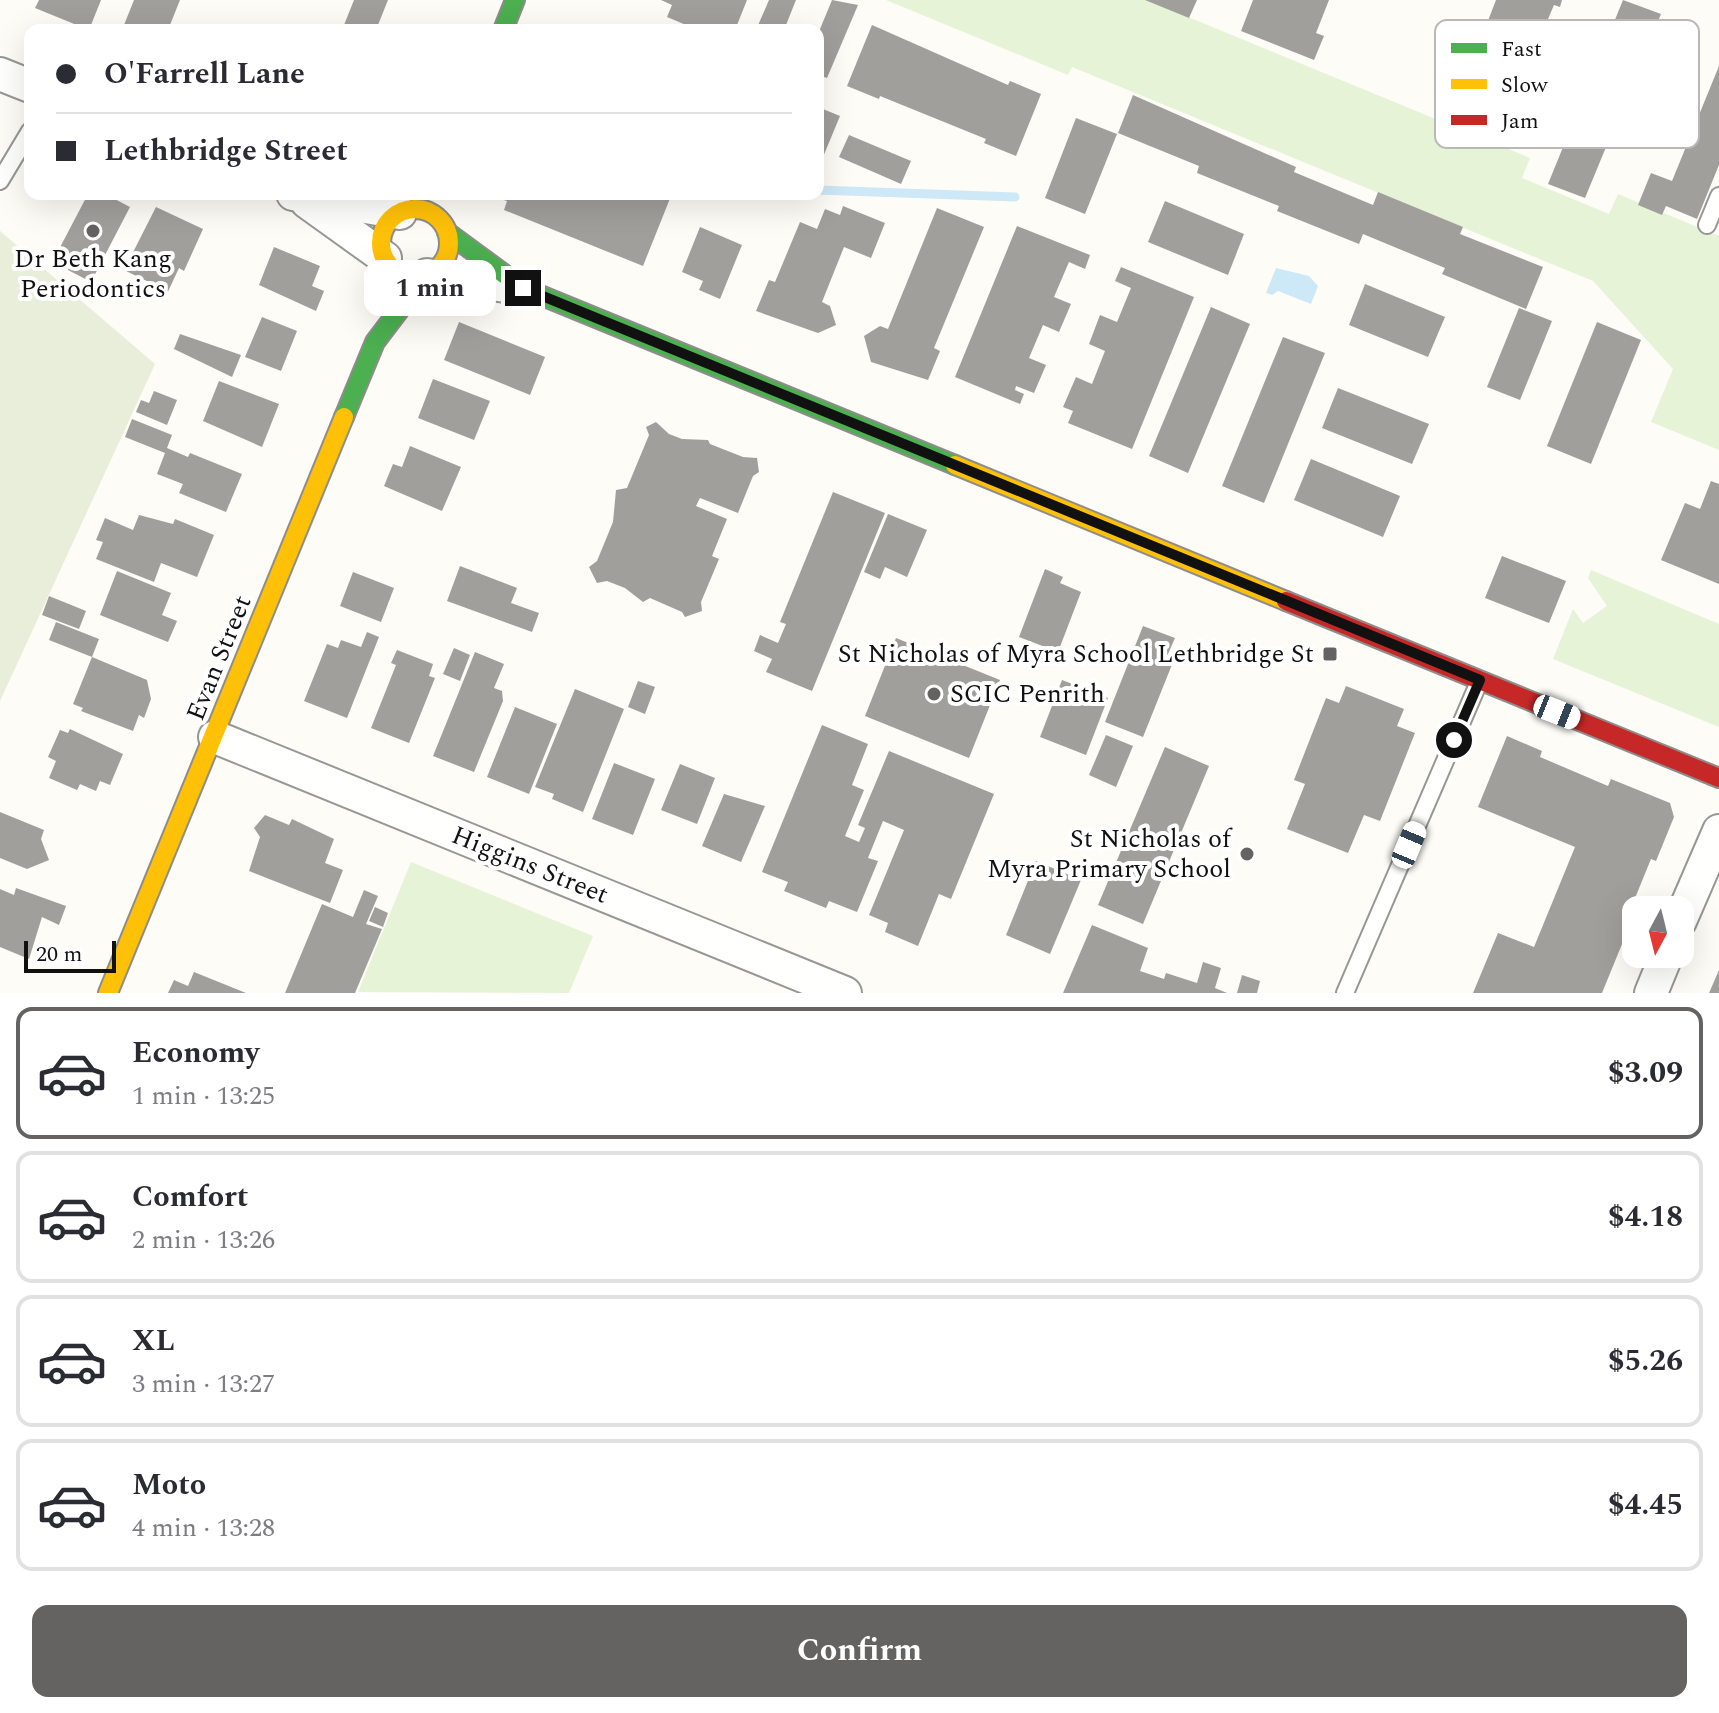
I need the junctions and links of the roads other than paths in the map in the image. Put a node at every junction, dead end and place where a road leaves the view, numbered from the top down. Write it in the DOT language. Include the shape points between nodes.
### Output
graph roads {
  1 [pos="515,0"];
  2 [pos="505,24"];
  3 [pos="0,74"];
  4 [pos="24,84"];
  5 [pos="24,141"];
  6 [pos="0,181"];
  7 [pos="1719,196"];
  8 [pos="302,200"];
  9 [pos="337,200"];
  10 [pos="449,206"];
  11 [pos="406,207"];
  12 [pos="1707,225"];
  13 [pos="446,231"];
  14 [pos="384,267"];
  15 [pos="426,275"];
  16 [pos="523,288"];
  17 [pos="379,305"];
  18 [pos="375,342"];
  19 [pos="1480,680"];
  20 [pos="215,737"];
  21 [pos="1719,778"];
  22 [pos="1719,831"];
  23 [pos="1691,896"];
  24 [pos="1661,968"];
  25 [pos="108,993"];
  26 [pos="845,993"];
  27 [pos="1345,993"];
  28 [pos="1651,993"];
  1 -- 2 [label="street"];
  3 -- 4 [label="street"];
  5 -- 6 [label="lane"];
  7 -- 12 [label="lane"];
  8 -- 14 [label="street"];
  9 -- 11 [label="street"];
  10 -- 13 [label="street"];
  11 -- 13 [label="street" via="432,214"];
  11 -- 14 [label="street" via="385,228"];
  13 -- 15 [label="street" via="449,242 443,262"];
  13 -- 16 [label="street"];
  14 -- 15 [label="street"];
  15 -- 16 [label="street"];
  15 -- 18 [label="street, Evan Street"];
  16 -- 19 [label="street"];
  17 -- 18 [label="street, Evan Street"];
  18 -- 20 [label="street, Evan Street"];
  19 -- 21 [label="street"];
  19 -- 27 [label="lane"];
  20 -- 25 [label="street, Evan Street"];
  20 -- 26 [label="street, Higgins Street"];
  22 -- 23 [label="street"];
  24 -- 28 [label="street"];
}
